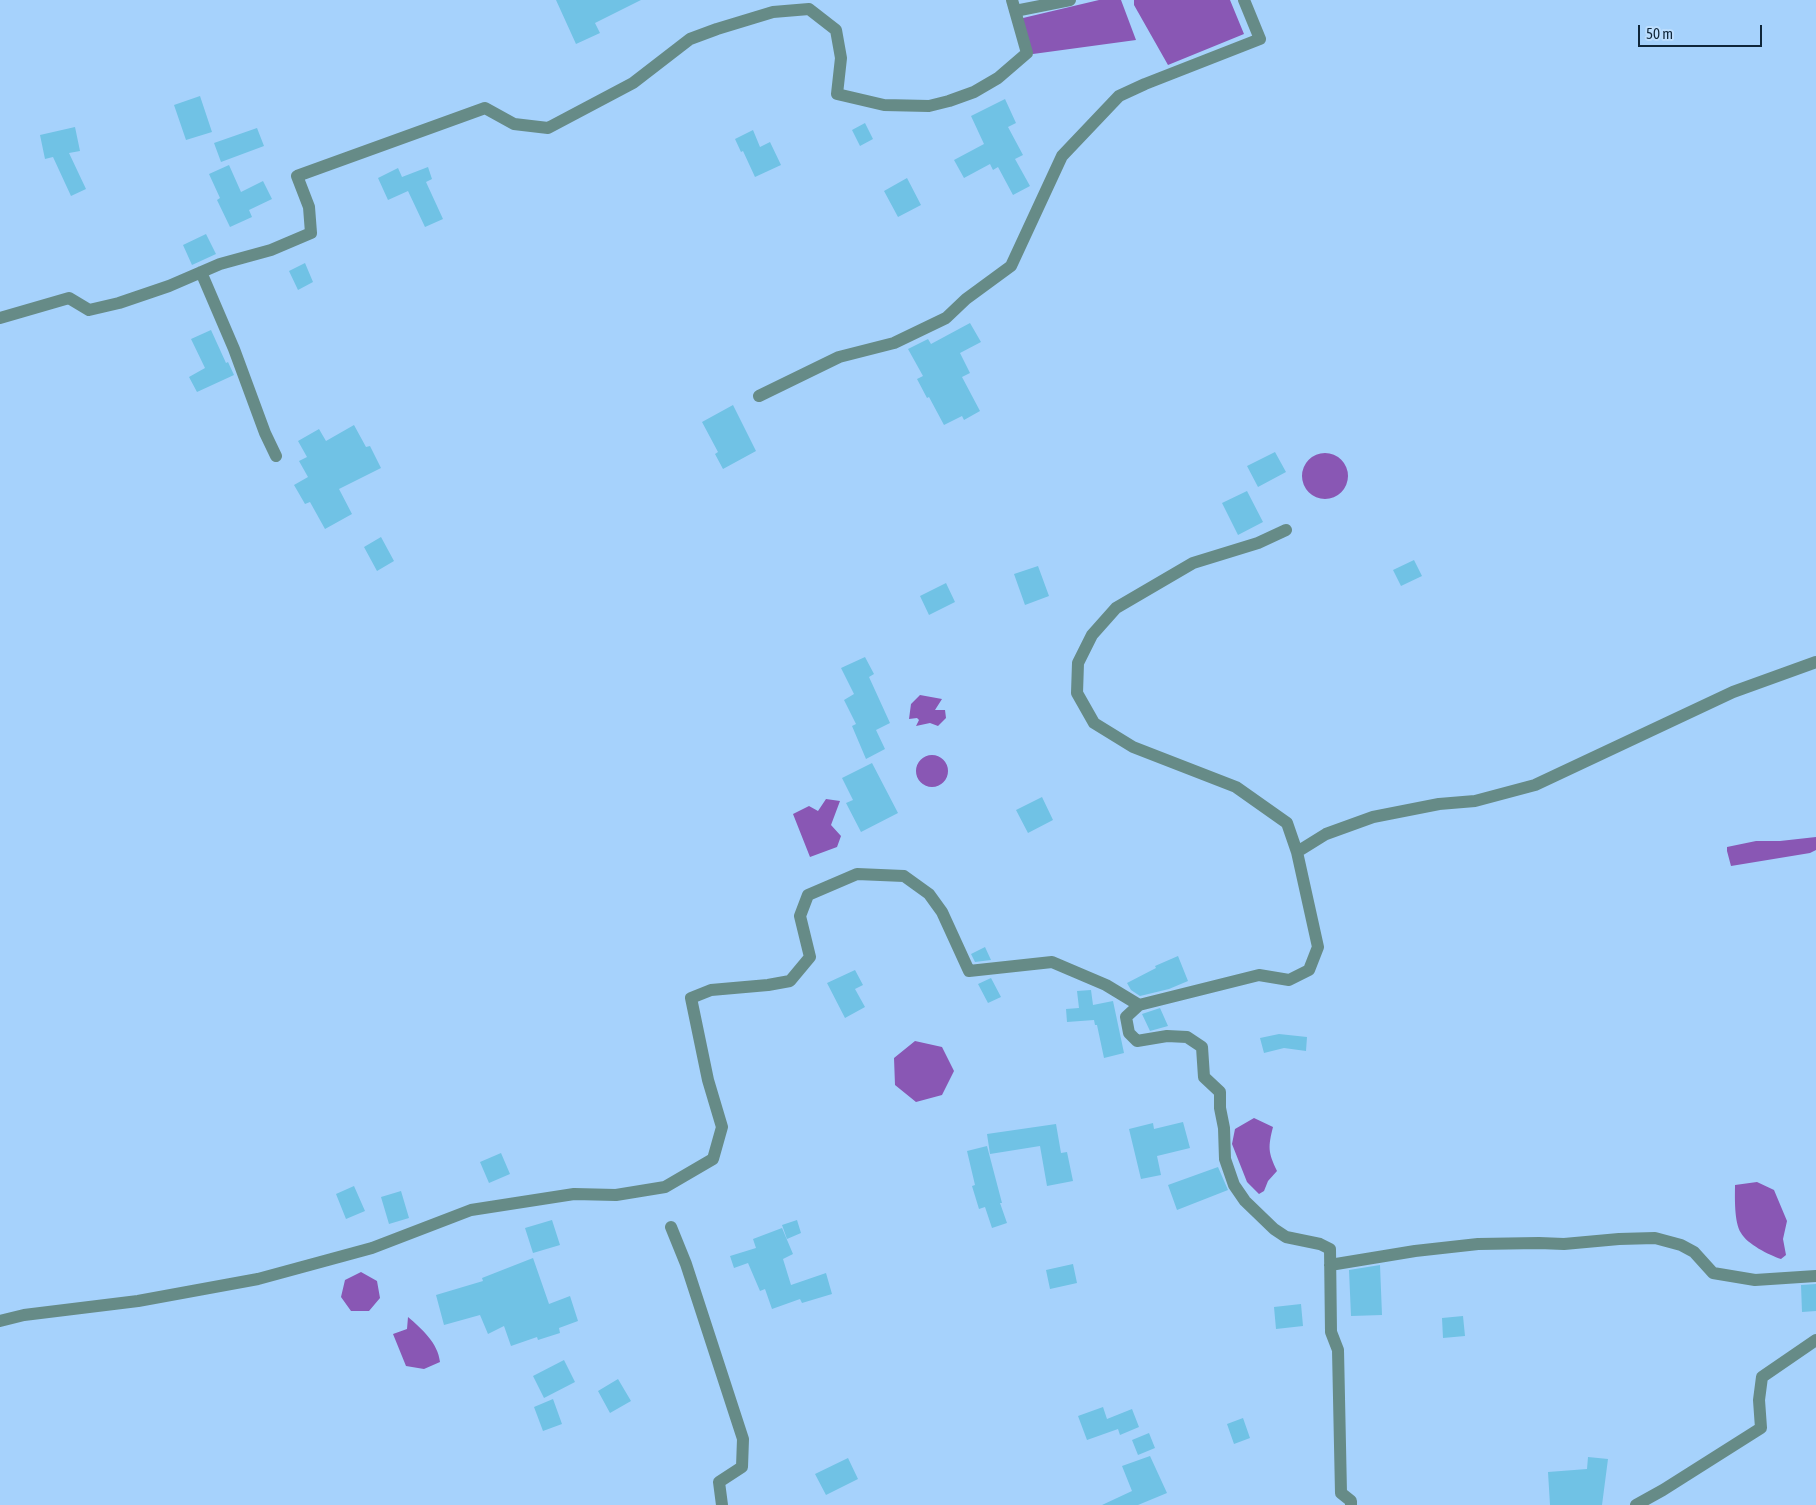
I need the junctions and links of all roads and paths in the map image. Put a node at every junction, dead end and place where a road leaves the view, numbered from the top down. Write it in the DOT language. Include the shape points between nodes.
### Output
graph roads {
  1 [pos="1070,0"];
  2 [pos="1244,0"];
  3 [pos="1014,5"];
  4 [pos="201,272"];
  5 [pos="0,318"];
  6 [pos="759,396"];
  7 [pos="276,456"];
  8 [pos="1286,530"];
  9 [pos="1816,662"];
  10 [pos="1297,852"];
  11 [pos="1139,1005"];
  12 [pos="671,1227"];
  13 [pos="1330,1264"];
  14 [pos="1816,1276"];
  15 [pos="0,1321"];
  16 [pos="1816,1340"];
  17 [pos="722,1505"];
  18 [pos="1351,1505"];
  19 [pos="1636,1505"];
  1 -- 3 [label="street"];
  2 -- 6 [label="street" via="1260,39 1119,96 1062,156 1011,266 946,318 894,343 839,357"];
  3 -- 4 [label="street" via="1027,53 998,78 949,102 929,106 884,105 837,94 842,58 836,30 809,9 774,12 690,39 633,83 548,128 514,124 485,108 297,176 309,207 311,233 271,250"];
  4 -- 5 [label="street" via="119,303 89,310 69,298"];
  4 -- 7 [label="street"];
  8 -- 10 [label="street" via="1258,543 1194,562 1116,608 1092,635 1078,663 1077,693 1094,723 1132,747 1236,787 1287,823"];
  9 -- 10 [label="street" via="1733,692 1535,785 1475,802 1439,804 1373,818 1326,834"];
  10 -- 11 [label="street" via="1318,947 1309,970 1289,980 1259,975"];
  11 -- 13 [label="street" via="1126,1017 1129,1033 1137,1041 1167,1036 1187,1037 1202,1047 1204,1077 1220,1092 1224,1159 1234,1185 1245,1201 1286,1237 1330,1249"];
  11 -- 15 [label="street" via="1106,985 1052,962 969,971 942,912 929,894 904,876 857,874 808,895 800,916 810,957 790,980 712,990 691,998 708,1080 722,1127 713,1160 664,1187 616,1195 574,1194 471,1210 372,1248 258,1279"];
  12 -- 17 [label="street" via="743,1439 742,1467 719,1482"];
  13 -- 14 [label="street" via="1478,1244 1564,1244 1655,1238 1694,1252 1713,1273 1755,1280"];
  13 -- 18 [label="street" via="1332,1332 1338,1350 1341,1493 1351,1501"];
  16 -- 19 [label="street" via="1762,1378 1759,1400 1761,1428"];
}
